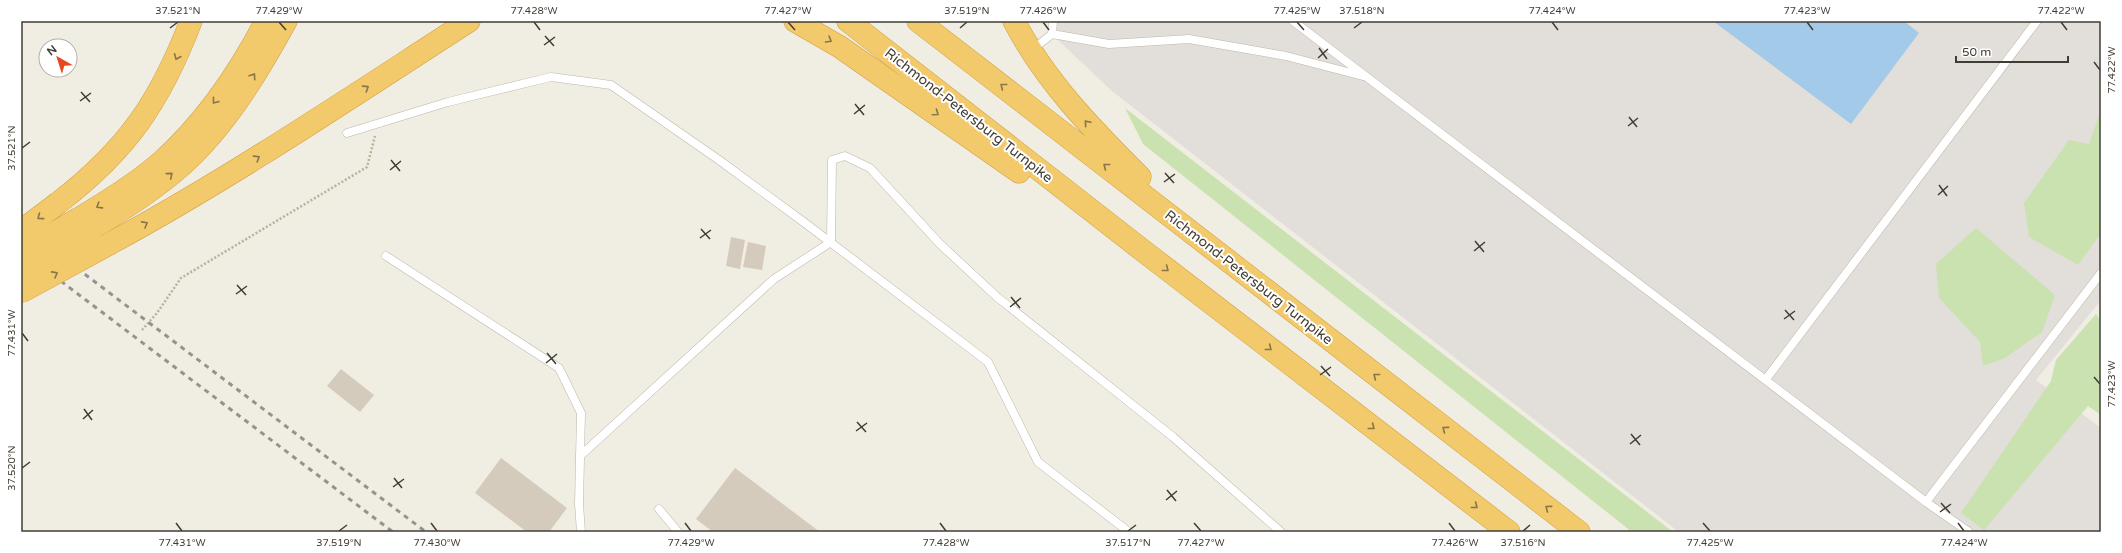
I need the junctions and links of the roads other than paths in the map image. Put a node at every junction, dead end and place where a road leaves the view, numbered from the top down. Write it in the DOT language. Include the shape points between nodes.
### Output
graph roads {
  1 [pos="191,21"];
  2 [pos="266,21"];
  3 [pos="286,21"];
  4 [pos="469,21"];
  5 [pos="795,21"];
  6 [pos="848,21"];
  7 [pos="918,21"];
  8 [pos="1014,21"];
  9 [pos="1053,21"];
  10 [pos="1293,21"];
  11 [pos="2037,21"];
  12 [pos="1052,34"];
  13 [pos="1031,51"];
  14 [pos="1366,77"];
  15 [pos="347,133"];
  16 [pos="85,224"];
  17 [pos="21,231"];
  18 [pos="831,242"];
  19 [pos="21,253"];
  20 [pos="1146,253"];
  21 [pos="386,256"];
  22 [pos="1236,266"];
  23 [pos="2101,273"];
  24 [pos="21,274"];
  25 [pos="21,292"];
  26 [pos="1766,379"];
  27 [pos="580,456"];
  28 [pos="1926,502"];
  29 [pos="659,509"];
  30 [pos="581,532"];
  31 [pos="678,532"];
  32 [pos="1129,532"];
  33 [pos="1281,532"];
  34 [pos="1509,532"];
  35 [pos="1579,532"];
  36 [pos="1969,532"];
  1 -- 17 [label="highway, one-way, bridge" via="163,86 128,139 82,185"];
  2 -- 16 [label="highway, one-way" via="238,70 187,136 159,163"];
  16 -- 3 [label="highway, one-way" via="159,185 201,146 230,111 267,57"];
  25 -- 4 [label="highway, one-way, bridge" via="188,201"];
  5 -- 20 [label="highway, one-way" via="840,47 1016,170"];
  6 -- 20 [label="highway, Richmond-Petersburg Turnpike"];
  22 -- 7 [label="highway, Richmond-Petersburg Turnpike, one-way"];
  8 -- 13 [label="highway"];
  9 -- 12 [label="lane"];
  10 -- 14 [label="lane"];
  11 -- 26 [label="lane"];
  12 -- 13 [label="lane"];
  12 -- 14 [label="lane" via="1109,44 1189,39 1286,56"];
  22 -- 13 [label="highway, one-way" via="1098,136 1061,93"];
  14 -- 26 [label="lane"];
  15 -- 18 [label="lane" via="448,102 551,76 611,85"];
  16 -- 19 [label="highway, bridge"];
  16 -- 24 [label="highway, bridge"];
  18 -- 27 [label="lane" via="774,280"];
  18 -- 32 [label="lane" via="988,362 1038,462"];
  18 -- 33 [label="lane" via="832,160 845,156 870,168 940,244 997,297 1173,437"];
  20 -- 34 [label="highway, Richmond-Petersburg Turnpike, one-way"];
  21 -- 27 [label="lane" via="560,368 581,413"];
  35 -- 22 [label="highway, Richmond-Petersburg Turnpike, one-way"];
  23 -- 28 [label="lane"];
  26 -- 28 [label="lane"];
  27 -- 30 [label="lane"];
  28 -- 36 [label="lane"];
  29 -- 31 [label="lane"];
}
